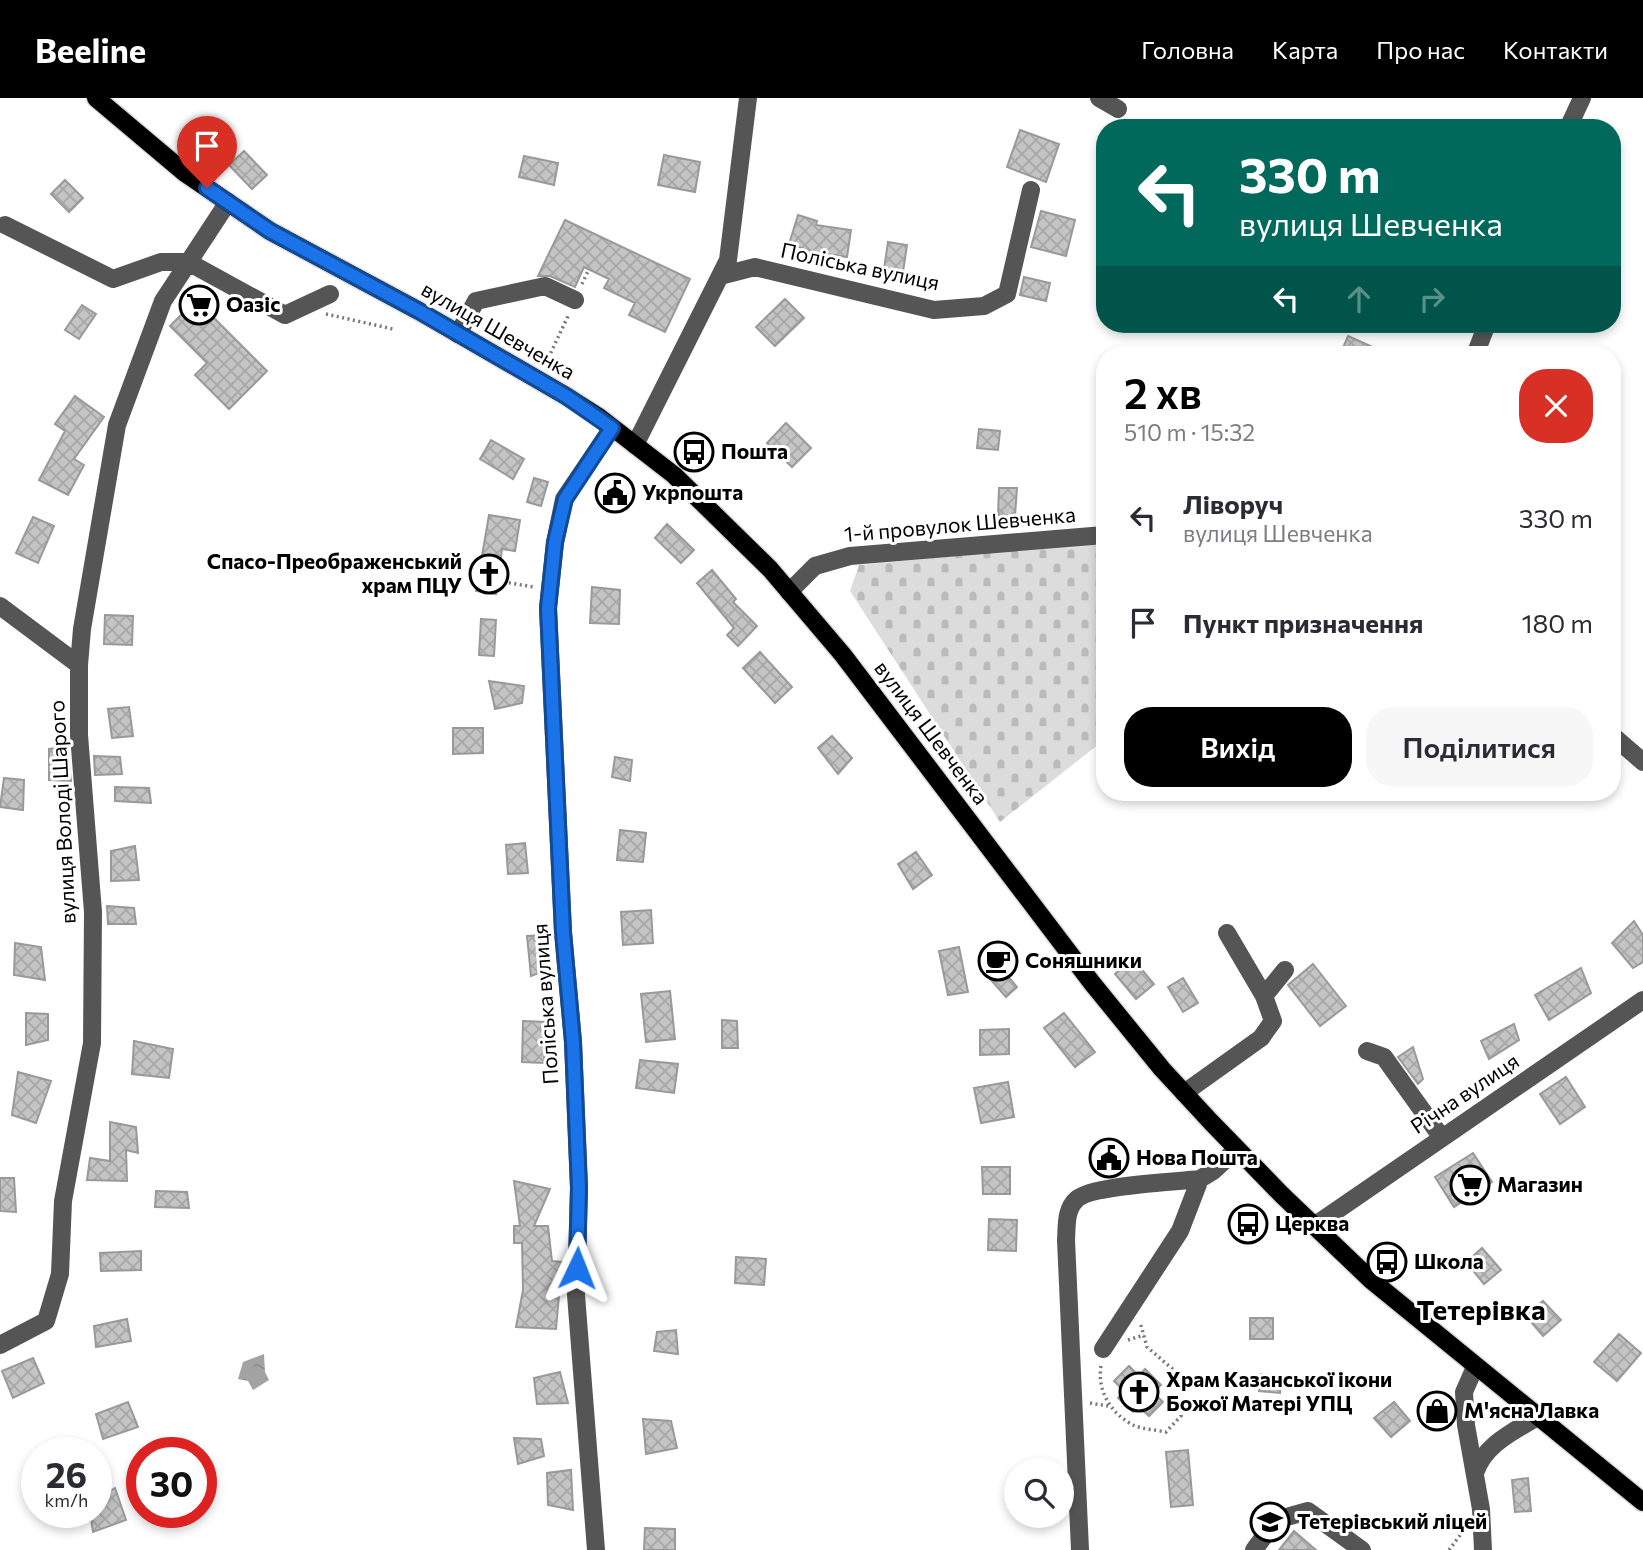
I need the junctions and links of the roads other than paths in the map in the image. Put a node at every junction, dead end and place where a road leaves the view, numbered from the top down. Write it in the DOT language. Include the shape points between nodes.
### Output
graph roads {
  1 [pos="96,98"];
  2 [pos="748,98"];
  3 [pos="1098,98"];
  4 [pos="1582,98"];
  5 [pos="1118,109"];
  6 [pos="1572,119"];
  7 [pos="1031,190"];
  8 [pos="228,202"];
  9 [pos="5,225"];
  10 [pos="188,262"];
  11 [pos="720,276"];
  12 [pos="330,294"];
  13 [pos="575,300"];
  14 [pos="458,334"];
  15 [pos="612,428"];
  16 [pos="635,445"];
  17 [pos="1096,536"];
  18 [pos="789,592"];
  19 [pos="0,606"];
  20 [pos="79,665"];
  21 [pos="1621,743"];
  22 [pos="1643,762"];
  23 [pos="1227,933"];
  24 [pos="1284,970"];
  25 [pos="1264,996"];
  26 [pos="1643,1000"];
  27 [pos="1367,1051"];
  28 [pos="1184,1093"];
  29 [pos="1442,1138"];
  30 [pos="1237,1149"];
  31 [pos="1200,1180"];
  32 [pos="1314,1226"];
  33 [pos="0,1345"];
  34 [pos="1103,1349"];
  35 [pos="1475,1367"];
  36 [pos="1537,1417"];
  37 [pos="1475,1473"];
  38 [pos="1643,1502"];
  39 [pos="596,1550"];
  40 [pos="1080,1550"];
  41 [pos="1254,1550"];
  42 [pos="1362,1550"];
  43 [pos="1483,1550"];
  1 -- 8 [label="main road, вулиця Шевченка" via="185,173"];
  2 -- 11 [label="street" via="728,260"];
  3 -- 5 [label="street"];
  4 -- 6 [label="street"];
  7 -- 11 [label="street, Поліська вулиця" via="1007,294 984,306 934,310 755,267"];
  8 -- 10 [label="street, вулиця Володі Шарого"];
  8 -- 14 [label="main road, вулиця Шевченка" via="270,231"];
  9 -- 10 [label="street" via="113,278 161,262"];
  10 -- 12 [label="street" via="285,315"];
  10 -- 20 [label="street, вулиця Володі Шарого" via="163,301 117,425"];
  11 -- 16 [label="street"];
  13 -- 14 [label="street" via="545,286 476,301"];
  14 -- 15 [label="main road, вулиця Шевченка"];
  15 -- 16 [label="main road, вулиця Шевченка"];
  15 -- 39 [label="street, Поліська вулиця" via="565,499 548,608 579,1175 576,1295"];
  16 -- 18 [label="main road, вулиця Шевченка" via="694,494"];
  17 -- 18 [label="street, 1-й провулок Шевченка" via="850,556 815,566"];
  18 -- 28 [label="main road, вулиця Шевченка" via="860,677 1092,983"];
  19 -- 20 [label="street"];
  20 -- 33 [label="street, вулиця Володі Шарого" via="79,736 93,912 92,1043 63,1201 60,1274 46,1321"];
  21 -- 22 [label="street"];
  23 -- 25 [label="street"];
  24 -- 25 [label="street"];
  25 -- 28 [label="street" via="1273,1021 1261,1038"];
  26 -- 29 [label="street, Річна вулиця"];
  27 -- 29 [label="street" via="1384,1057"];
  28 -- 30 [label="main road, вулиця Шевченка"];
  29 -- 32 [label="street, Річна вулиця"];
  30 -- 31 [label="street"];
  30 -- 32 [label="main road, вулиця Шевченка"];
  31 -- 34 [label="street" via="1180,1231"];
  31 -- 40 [label="street" via="1095,1191 1077,1199 1067,1215"];
  32 -- 35 [label="main road, вулиця Шевченка"];
  35 -- 36 [label="main road, вулиця Шевченка"];
  35 -- 37 [label="street" via="1465,1392"];
  36 -- 37 [label="street" via="1493,1445"];
  36 -- 38 [label="main road, вулиця Шевченка"];
  37 -- 43 [label="street"];
  41 -- 42 [label="street" via="1276,1520 1308,1511"];
}
